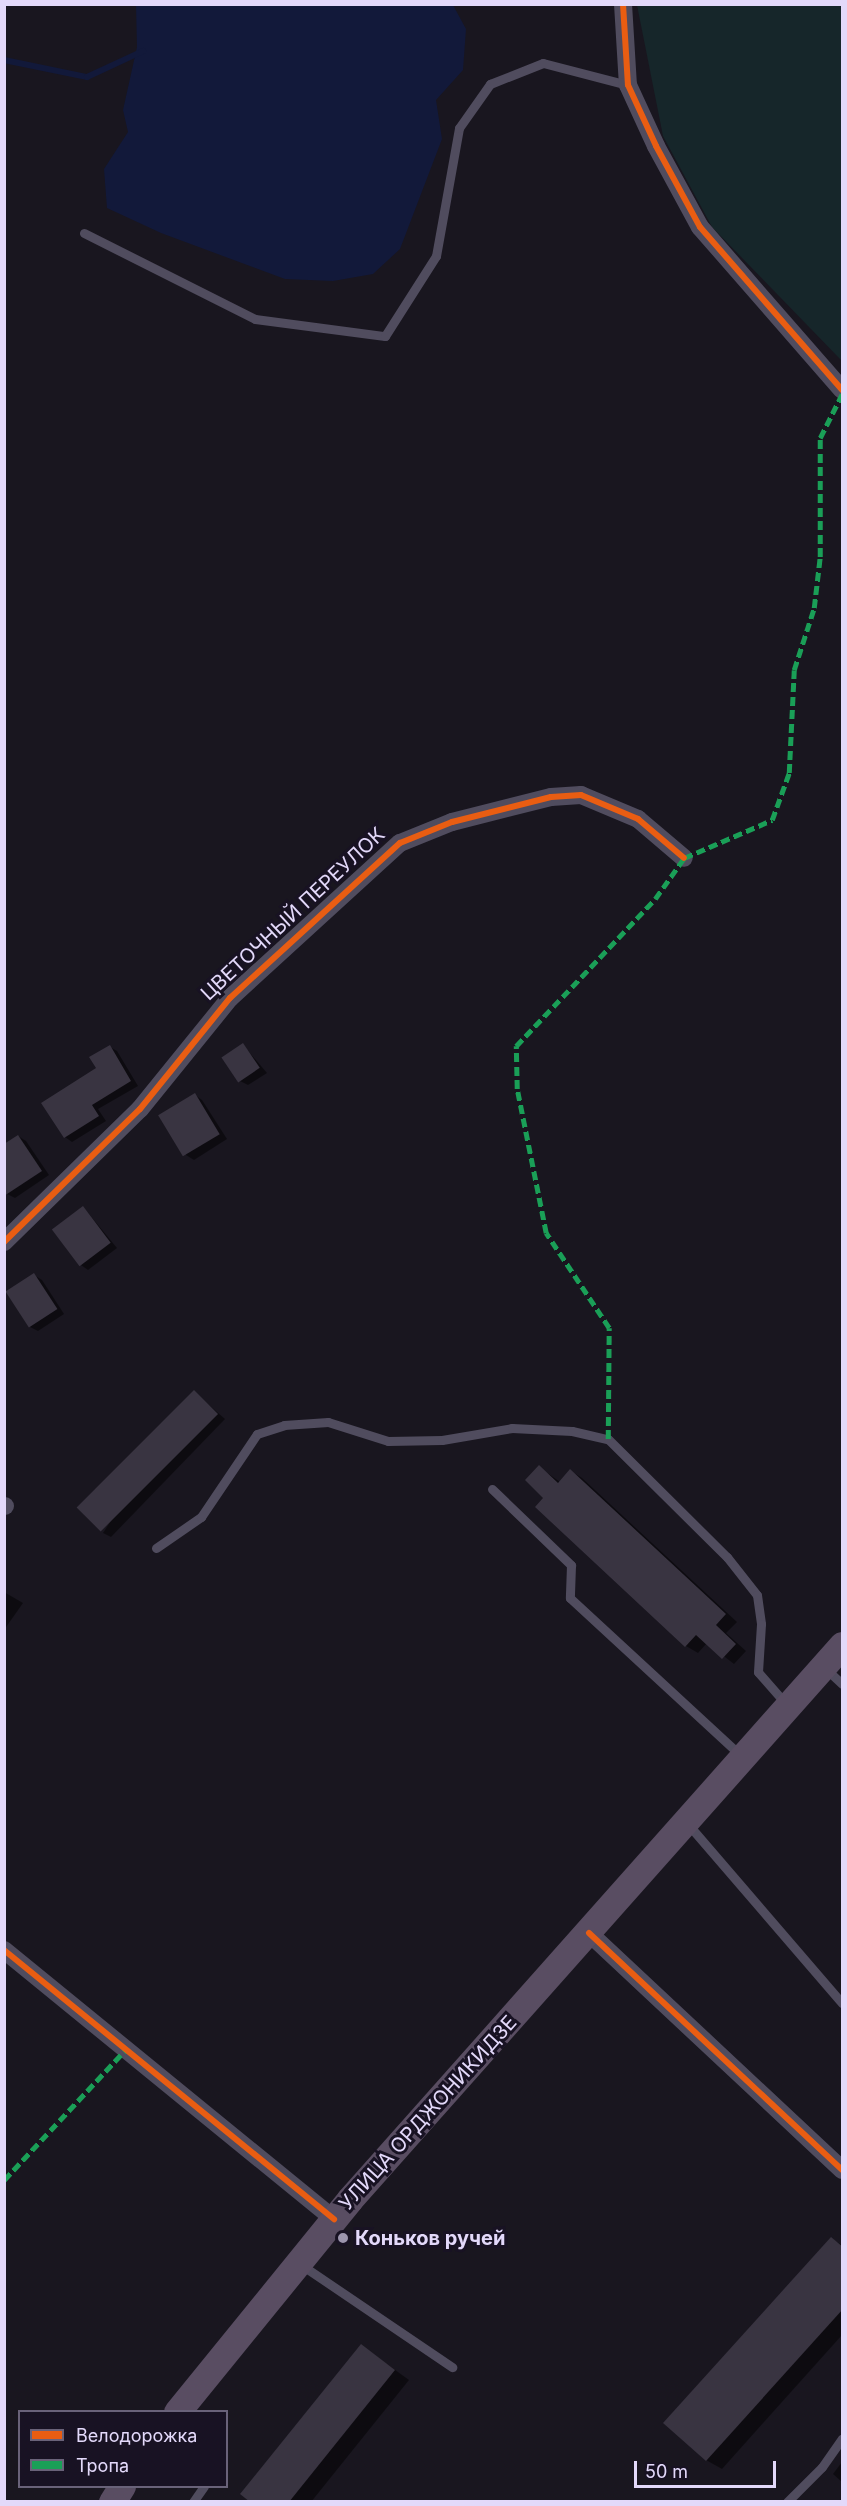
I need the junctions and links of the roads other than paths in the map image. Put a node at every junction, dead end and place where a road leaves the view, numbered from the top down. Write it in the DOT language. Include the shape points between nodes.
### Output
graph roads {
  1 [pos="623,4"];
  2 [pos="628,84"];
  3 [pos="84,233"];
  4 [pos="843,390"];
  5 [pos="684,858"];
  6 [pos="4,1242"];
  7 [pos="492,1488"];
  8 [pos="156,1548"];
  9 [pos="843,1645"];
  10 [pos="833,1675"];
  11 [pos="788,1706"];
  12 [pos="742,1757"];
  13 [pos="686,1821"];
  14 [pos="589,1933"];
  15 [pos="4,1950"];
  16 [pos="843,2003"];
  17 [pos="843,2170"];
  18 [pos="334,2219"];
  19 [pos="298,2262"];
  20 [pos="452,2367"];
  21 [pos="179,2410"];
  22 [pos="843,2438"];
  23 [pos="121,2488"];
  24 [pos="203,2488"];
  25 [pos="112,2502"];
  26 [pos="193,2502"];
  27 [pos="787,2502"];
  1 -- 2 [label="street"];
  2 -- 3 [label="lane" via="543,63 490,84 459,128 436,256 385,336 255,320"];
  2 -- 4 [label="street" via="700,227"];
  5 -- 6 [label="street, ЦВЕТОЧНЫЙ ПЕРЕУЛОК" via="638,819 581,795 551,796 452,822 400,843 230,998 140,1109"];
  7 -- 12 [label="lane" via="571,1565 570,1598"];
  8 -- 11 [label="lane" via="201,1517 257,1434 284,1425 328,1422 388,1441 442,1440 512,1428 572,1431 608,1439 727,1557 757,1595 758,1672"];
  9 -- 10 [label="main road, УЛИЦА ОРДЖОНИКИДЗЕ"];
  10 -- 11 [label="main road, УЛИЦА ОРДЖОНИКИДЗЕ"];
  11 -- 12 [label="main road, УЛИЦА ОРДЖОНИКИДЗЕ"];
  12 -- 13 [label="main road, УЛИЦА ОРДЖОНИКИДЗЕ"];
  13 -- 14 [label="main road, УЛИЦА ОРДЖОНИКИДЗЕ"];
  13 -- 16 [label="lane"];
  14 -- 17 [label="street"];
  14 -- 18 [label="main road, УЛИЦА ОРДЖОНИКИДЗЕ"];
  15 -- 18 [label="street"];
  18 -- 19 [label="main road, УЛИЦА ОРДЖОНИКИДЗЕ"];
  19 -- 20 [label="lane"];
  19 -- 21 [label="main road, УЛИЦА ОРДЖОНИКИДЗЕ"];
  22 -- 27 [label="lane" via="822,2467"];
  23 -- 25 [label="main road"];
  24 -- 26 [label="lane"];
}
